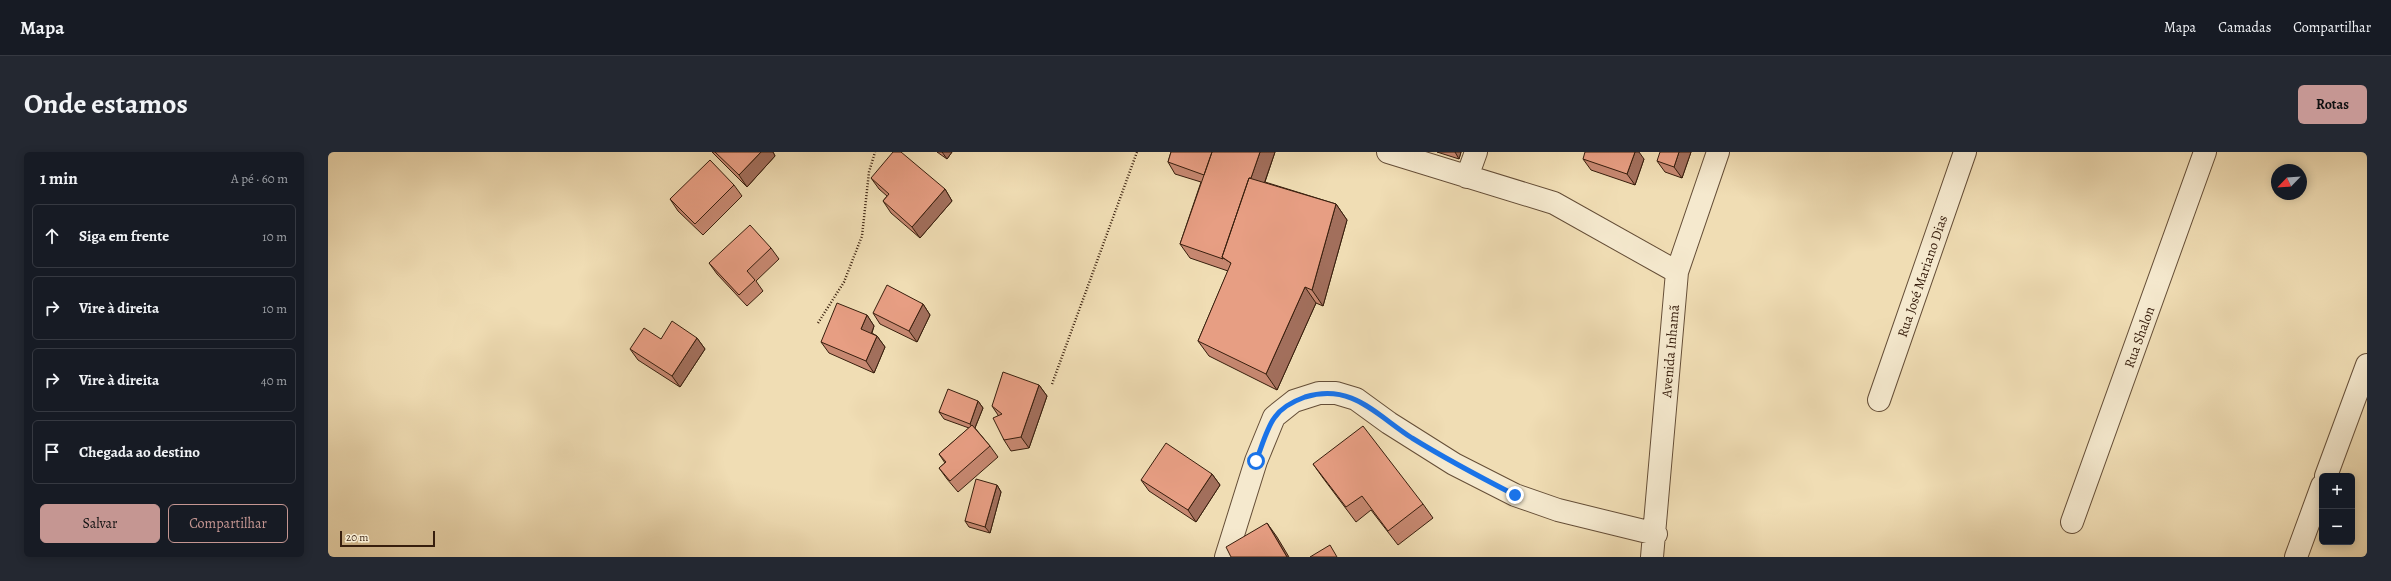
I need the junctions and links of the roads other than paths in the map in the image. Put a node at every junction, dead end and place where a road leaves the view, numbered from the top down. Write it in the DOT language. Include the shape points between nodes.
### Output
graph roads {
  1 [pos="1388,152"];
  2 [pos="1476,152"];
  3 [pos="1718,152"];
  4 [pos="1965,152"];
  5 [pos="2205,152"];
  6 [pos="1468,177"];
  7 [pos="1677,272"];
  8 [pos="2367,365"];
  9 [pos="1879,400"];
  10 [pos="2327,473"];
  11 [pos="2319,494"];
  12 [pos="2072,522"];
  13 [pos="1656,534"];
  14 [pos="1226,557"];
  15 [pos="1652,557"];
  16 [pos="2296,557"];
  1 -- 6 [label="street"];
  2 -- 6 [label="street"];
  3 -- 7 [label="street, Avenida Inhamã"];
  4 -- 9 [label="street, Rua José Mariano Dias"];
  5 -- 12 [label="street, Rua Shalon"];
  6 -- 7 [label="street" via="1554,203"];
  7 -- 13 [label="street, Avenida Inhamã"];
  8 -- 10 [label="street"];
  11 -- 16 [label="street"];
  13 -- 14 [label="street" via="1558,510 1515,495 1454,464 1356,399 1336,393 1319,393 1294,401 1274,417 1256,461"];
  13 -- 15 [label="street, Avenida Inhamã"];
}
